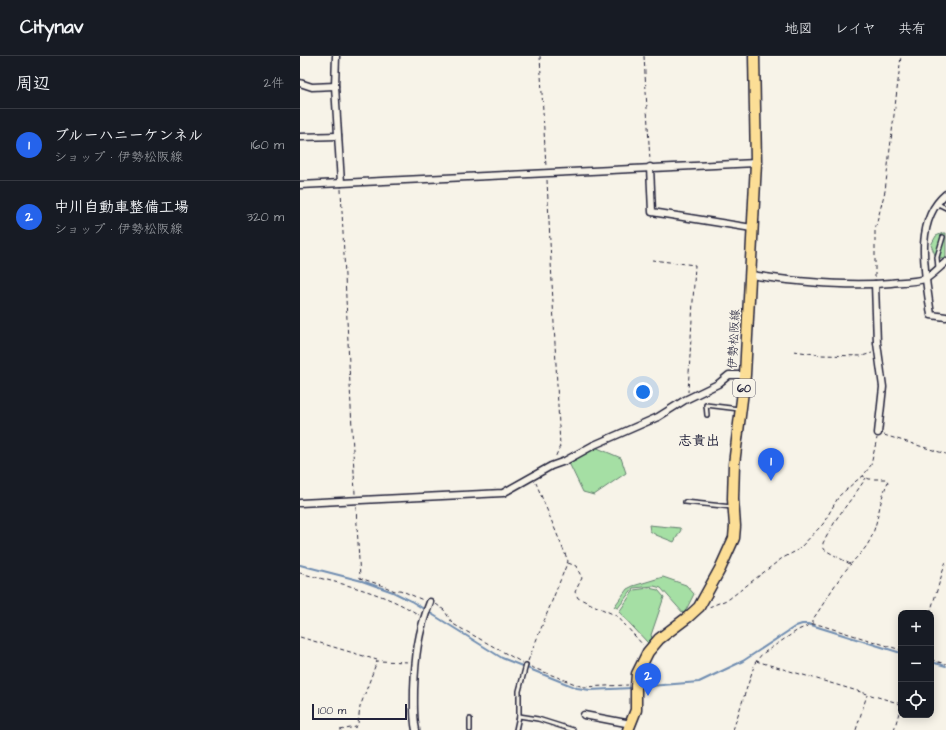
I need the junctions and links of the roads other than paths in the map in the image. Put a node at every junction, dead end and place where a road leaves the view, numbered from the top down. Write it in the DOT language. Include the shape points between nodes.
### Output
graph roads {
  1 [pos="336,56"];
  2 [pos="754,56"];
  3 [pos="300,83"];
  4 [pos="335,86"];
  5 [pos="338,136"];
  6 [pos="300,137"];
  7 [pos="756,163"];
  8 [pos="650,167"];
  9 [pos="341,183"];
  10 [pos="300,185"];
  11 [pos="946,194"];
  12 [pos="937,203"];
  13 [pos="946,208"];
  14 [pos="752,228"];
  15 [pos="943,237"];
  16 [pos="946,262"];
  17 [pos="938,268"];
  18 [pos="751,276"];
  19 [pos="926,279"];
  20 [pos="875,284"];
  21 [pos="946,316"];
  22 [pos="745,375"];
  23 [pos="741,410"];
  24 [pos="707,415"];
  25 [pos="878,433"];
  26 [pos="684,502"];
  27 [pos="300,503"];
  28 [pos="734,507"];
  29 [pos="430,602"];
  30 [pos="525,667"];
  31 [pos="584,715"];
  32 [pos="519,716"];
  33 [pos="470,720"];
  34 [pos="629,727"];
  35 [pos="416,730"];
  36 [pos="470,730"];
  37 [pos="516,730"];
  38 [pos="574,730"];
  1 -- 4 [label="street"];
  2 -- 7 [label="main road, 伊勢松阪線 / 60"];
  3 -- 4 [label="street" via="312,87"];
  4 -- 5 [label="street"];
  5 -- 6 [label="street"];
  5 -- 9 [label="street"];
  7 -- 8 [label="street"];
  7 -- 14 [label="main road, 伊勢松阪線 / 60"];
  8 -- 9 [label="street"];
  8 -- 14 [label="street" via="652,212"];
  9 -- 10 [label="street"];
  11 -- 12 [label="street"];
  12 -- 13 [label="lane"];
  12 -- 19 [label="street" via="924,237"];
  14 -- 18 [label="main road, 伊勢松阪線 / 60"];
  15 -- 17 [label="lane" via="937,257"];
  16 -- 17 [label="street"];
  17 -- 19 [label="street"];
  18 -- 20 [label="street" via="813,283"];
  18 -- 22 [label="main road, 伊勢松阪線 / 60"];
  19 -- 20 [label="street"];
  19 -- 21 [label="street" via="931,315"];
  20 -- 25 [label="street" via="878,352 883,387"];
  22 -- 23 [label="main road, 伊勢松阪線 / 60"];
  22 -- 27 [label="street" via="729,375 718,384 658,417 551,466 503,493"];
  23 -- 24 [label="lane" via="706,405"];
  23 -- 28 [label="main road, 伊勢松阪線 / 60" via="734,464"];
  26 -- 28 [label="lane"];
  28 -- 34 [label="main road, 伊勢松阪線 / 60" via="734,538 724,563 705,596 694,613 659,639 648,652 637,674 636,710"];
  29 -- 35 [label="street" via="415,662"];
  30 -- 32 [label="lane" via="519,691"];
  31 -- 34 [label="street"];
  32 -- 37 [label="lane"];
  32 -- 38 [label="lane"];
  33 -- 36 [label="lane"];
}
